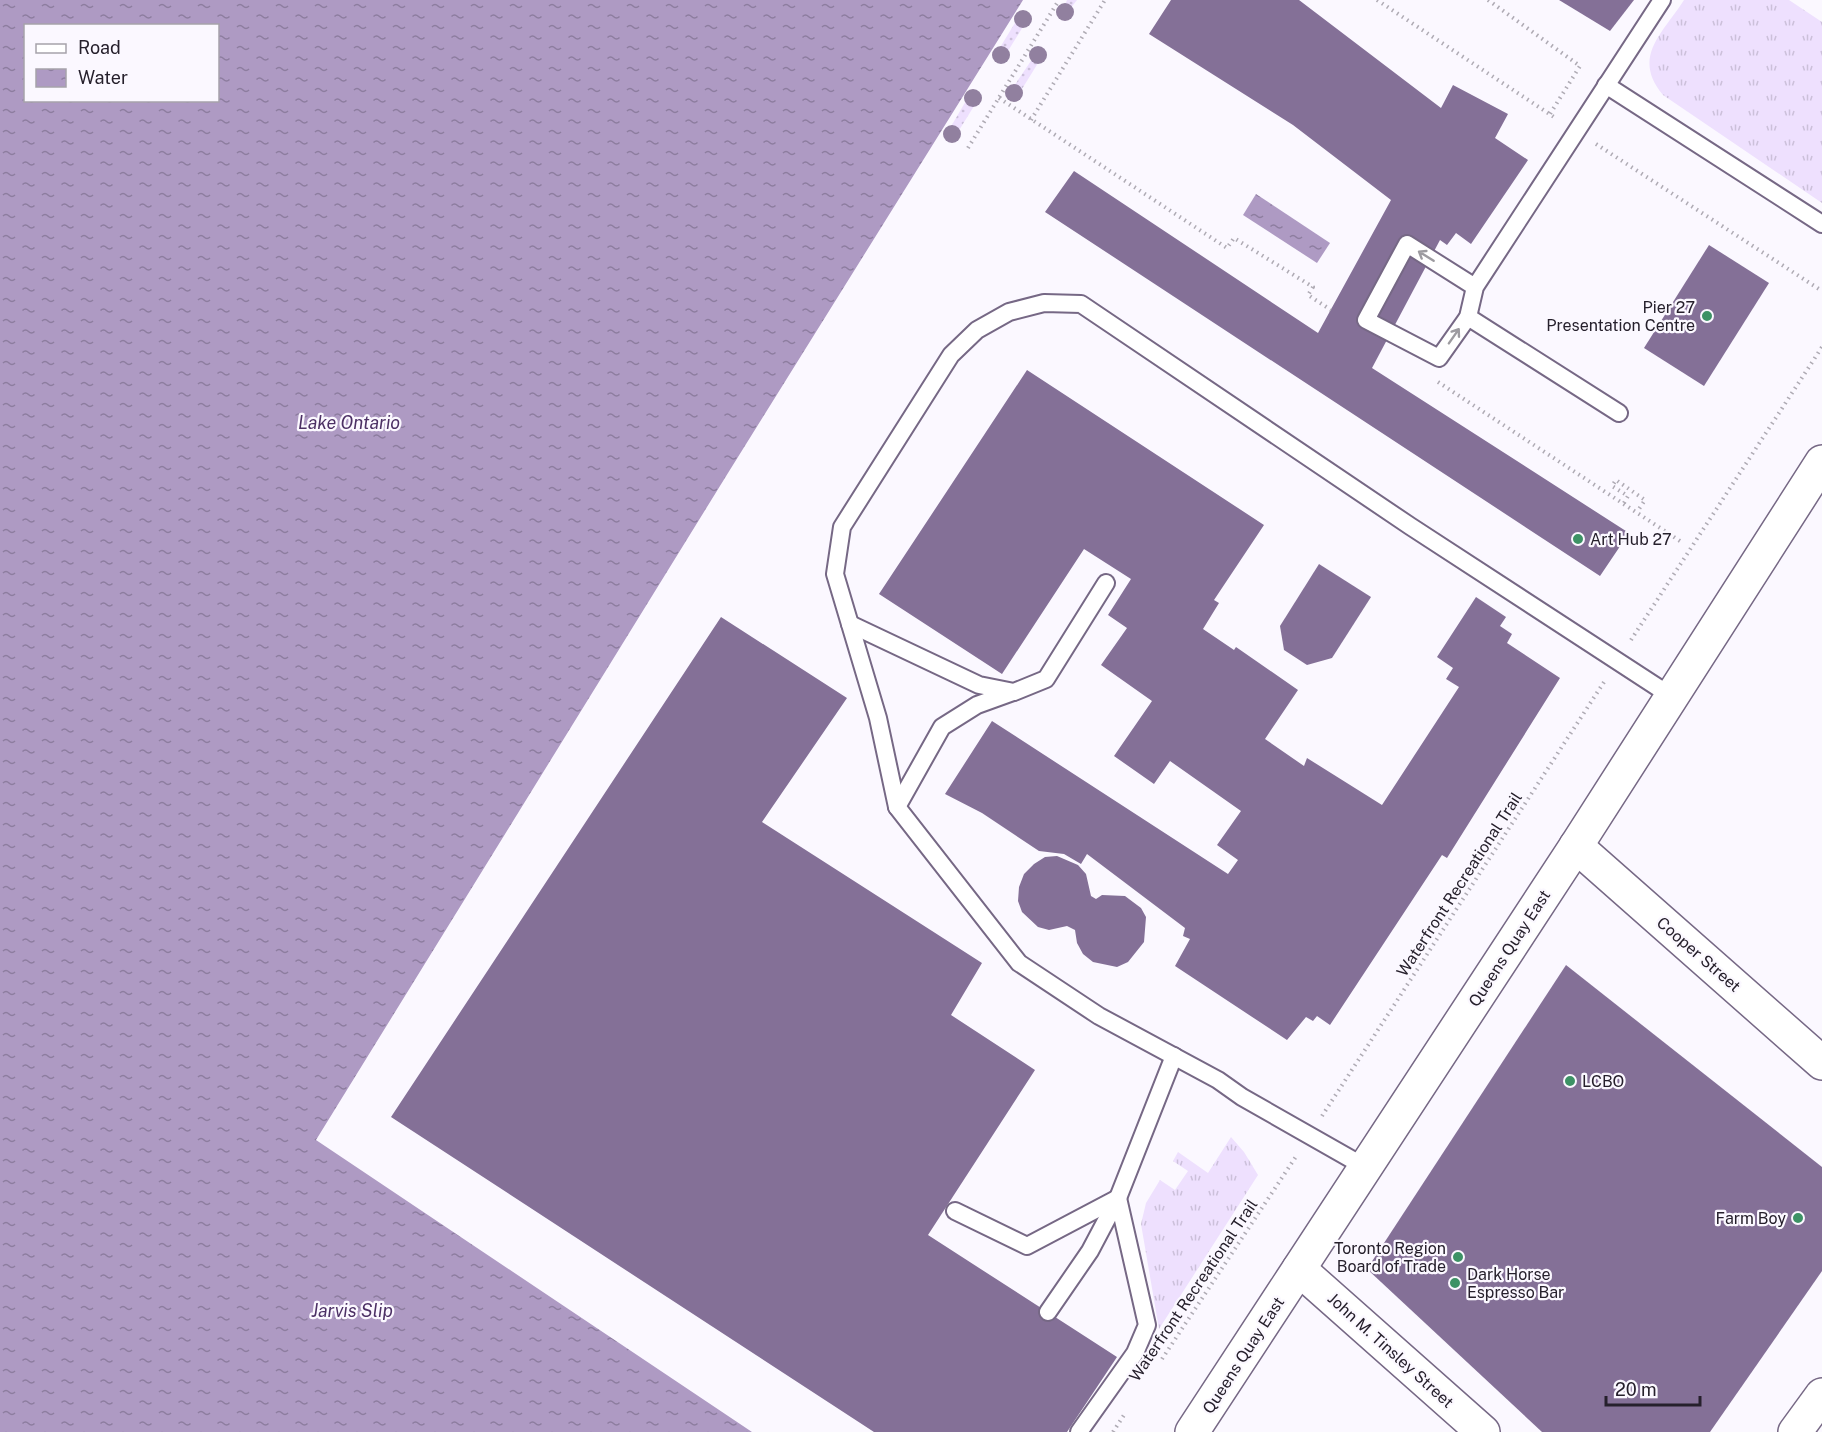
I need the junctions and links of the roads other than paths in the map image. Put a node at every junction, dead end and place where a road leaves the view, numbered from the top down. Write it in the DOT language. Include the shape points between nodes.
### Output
graph roads {
  1 [pos="1662,0"];
  2 [pos="1606,85"];
  3 [pos="1822,224"];
  4 [pos="1475,287"];
  5 [pos="1468,317"];
  6 [pos="1619,413"];
  7 [pos="1822,462"];
  8 [pos="1106,583"];
  9 [pos="850,624"];
  10 [pos="1014,692"];
  11 [pos="1671,696"];
  12 [pos="897,807"];
  13 [pos="1576,846"];
  14 [pos="1174,1056"];
  15 [pos="1822,1062"];
  16 [pos="1365,1167"];
  17 [pos="1118,1198"];
  18 [pos="955,1211"];
  19 [pos="1299,1269"];
  20 [pos="1048,1312"];
  21 [pos="1822,1395"];
  22 [pos="1079,1432"];
  23 [pos="1192,1432"];
  24 [pos="1483,1432"];
  25 [pos="1795,1432"];
  1 -- 2 [label="lane"];
  2 -- 3 [label="lane"];
  2 -- 4 [label="lane"];
  4 -- 5 [label="lane"];
  4 -- 5 [label="lane, one-way" via="1407,244 1366,320 1439,358"];
  5 -- 6 [label="lane"];
  7 -- 11 [label="main road, Queens Quay East"];
  8 -- 10 [label="lane" via="1046,679"];
  9 -- 10 [label="lane" via="979,685"];
  9 -- 11 [label="lane" via="835,574 842,527 951,355 977,330 1009,312 1044,303 1081,304 1400,520"];
  9 -- 12 [label="lane" via="878,718"];
  10 -- 12 [label="lane" via="977,705 942,727"];
  11 -- 13 [label="main road, Queens Quay East"];
  12 -- 14 [label="lane" via="1019,963 1099,1016"];
  13 -- 15 [label="main road, Cooper Street"];
  13 -- 16 [label="main road, Queens Quay East"];
  14 -- 16 [label="lane"];
  14 -- 17 [label="lane"];
  16 -- 19 [label="main road, Queens Quay East"];
  17 -- 18 [label="lane" via="1027,1245"];
  17 -- 20 [label="lane" via="1090,1251"];
  17 -- 22 [label="lane" via="1147,1325 1135,1353"];
  19 -- 23 [label="main road, Queens Quay East"];
  19 -- 24 [label="main road, John M. Tinsley Street"];
  21 -- 25 [label="main road"];
}
